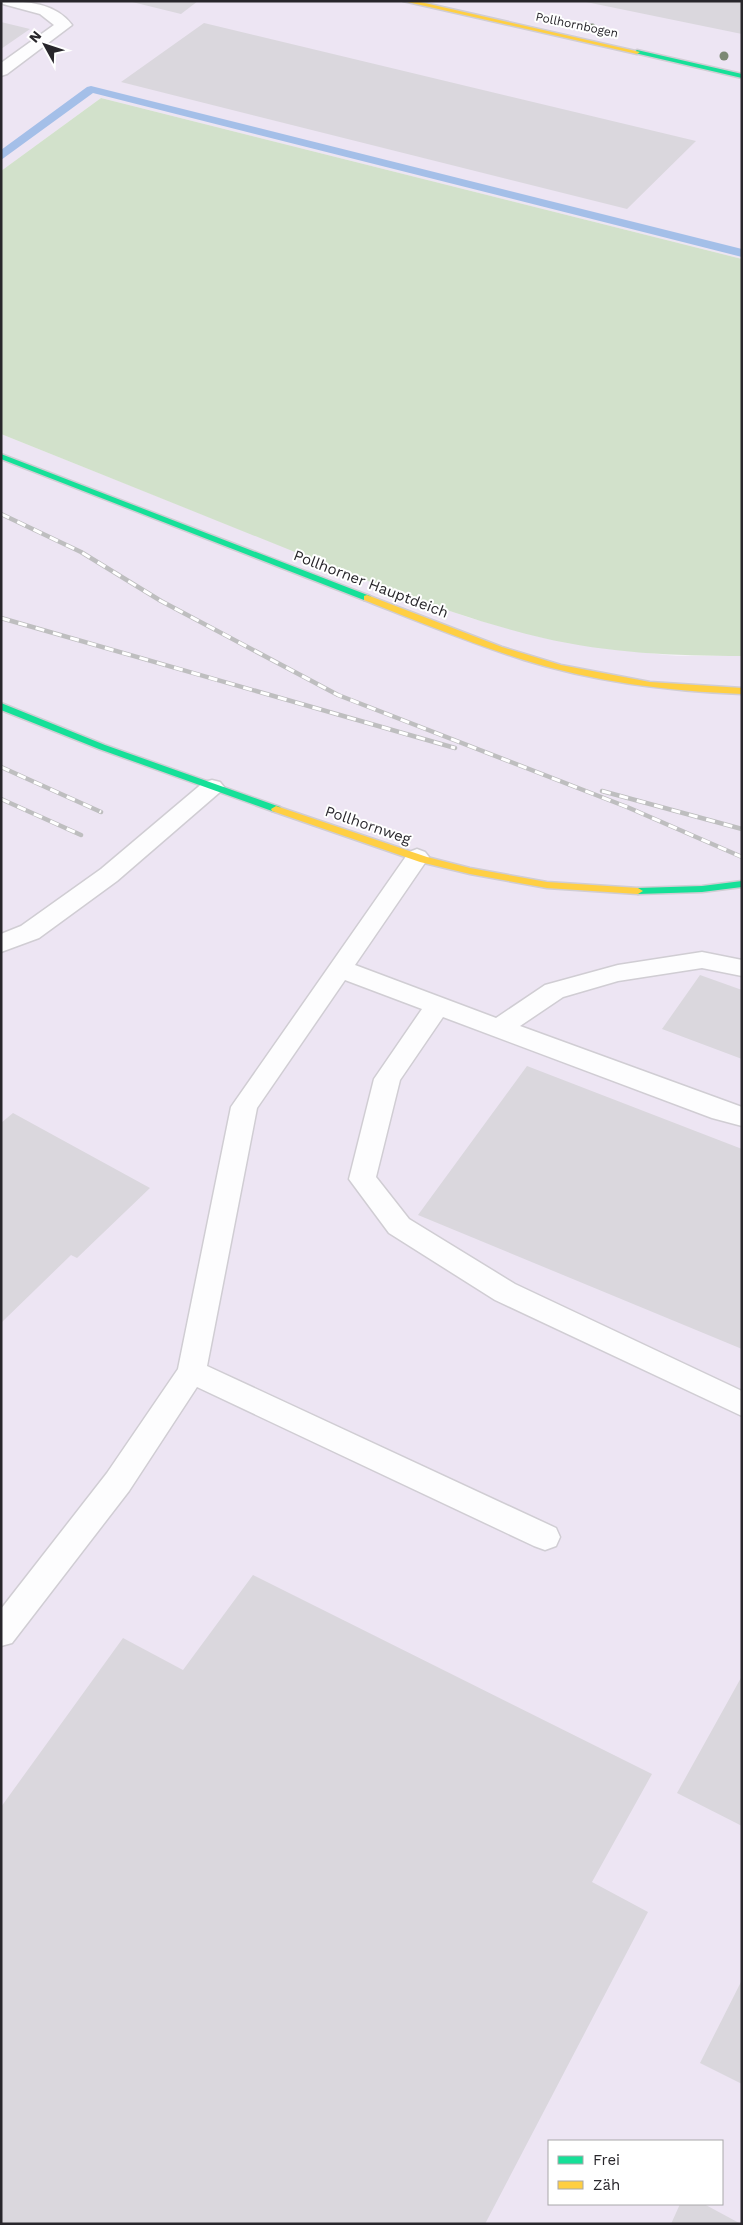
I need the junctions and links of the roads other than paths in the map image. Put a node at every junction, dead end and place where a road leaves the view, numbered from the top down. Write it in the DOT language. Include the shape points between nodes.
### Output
graph roads {
  1 [pos="8,1"];
  2 [pos="406,1"];
  3 [pos="1,70"];
  4 [pos="742,76"];
  5 [pos="1,456"];
  6 [pos="742,691"];
  7 [pos="1,706"];
  8 [pos="212,787"];
  9 [pos="416,857"];
  10 [pos="742,884"];
  11 [pos="1,944"];
  12 [pos="340,968"];
  13 [pos="742,968"];
  14 [pos="438,1005"];
  15 [pos="499,1028"];
  16 [pos="742,1117"];
  17 [pos="192,1372"];
  18 [pos="742,1404"];
  19 [pos="544,1537"];
  20 [pos="1,1634"];
  1 -- 3 [label="lane" via="46,11 64,25"];
  2 -- 4 [label="street, Pollhornbogen"];
  5 -- 6 [label="street, Pollhorner Hauptdeich" via="500,649 549,665 613,680"];
  7 -- 8 [label="street, Pollhornweg"];
  8 -- 9 [label="street, Pollhornweg"];
  8 -- 11 [label="lane" via="109,875 30,932"];
  9 -- 10 [label="street, Pollhornweg" via="549,886 607,892 659,893"];
  9 -- 12 [label="lane"];
  12 -- 14 [label="lane"];
  12 -- 17 [label="lane" via="244,1107"];
  13 -- 15 [label="lane" via="702,960 618,973 554,991"];
  14 -- 15 [label="lane"];
  14 -- 18 [label="lane" via="387,1078 362,1180 399,1226 505,1292"];
  15 -- 16 [label="lane"];
  17 -- 19 [label="lane"];
  17 -- 20 [label="lane" via="118,1482"];
}
